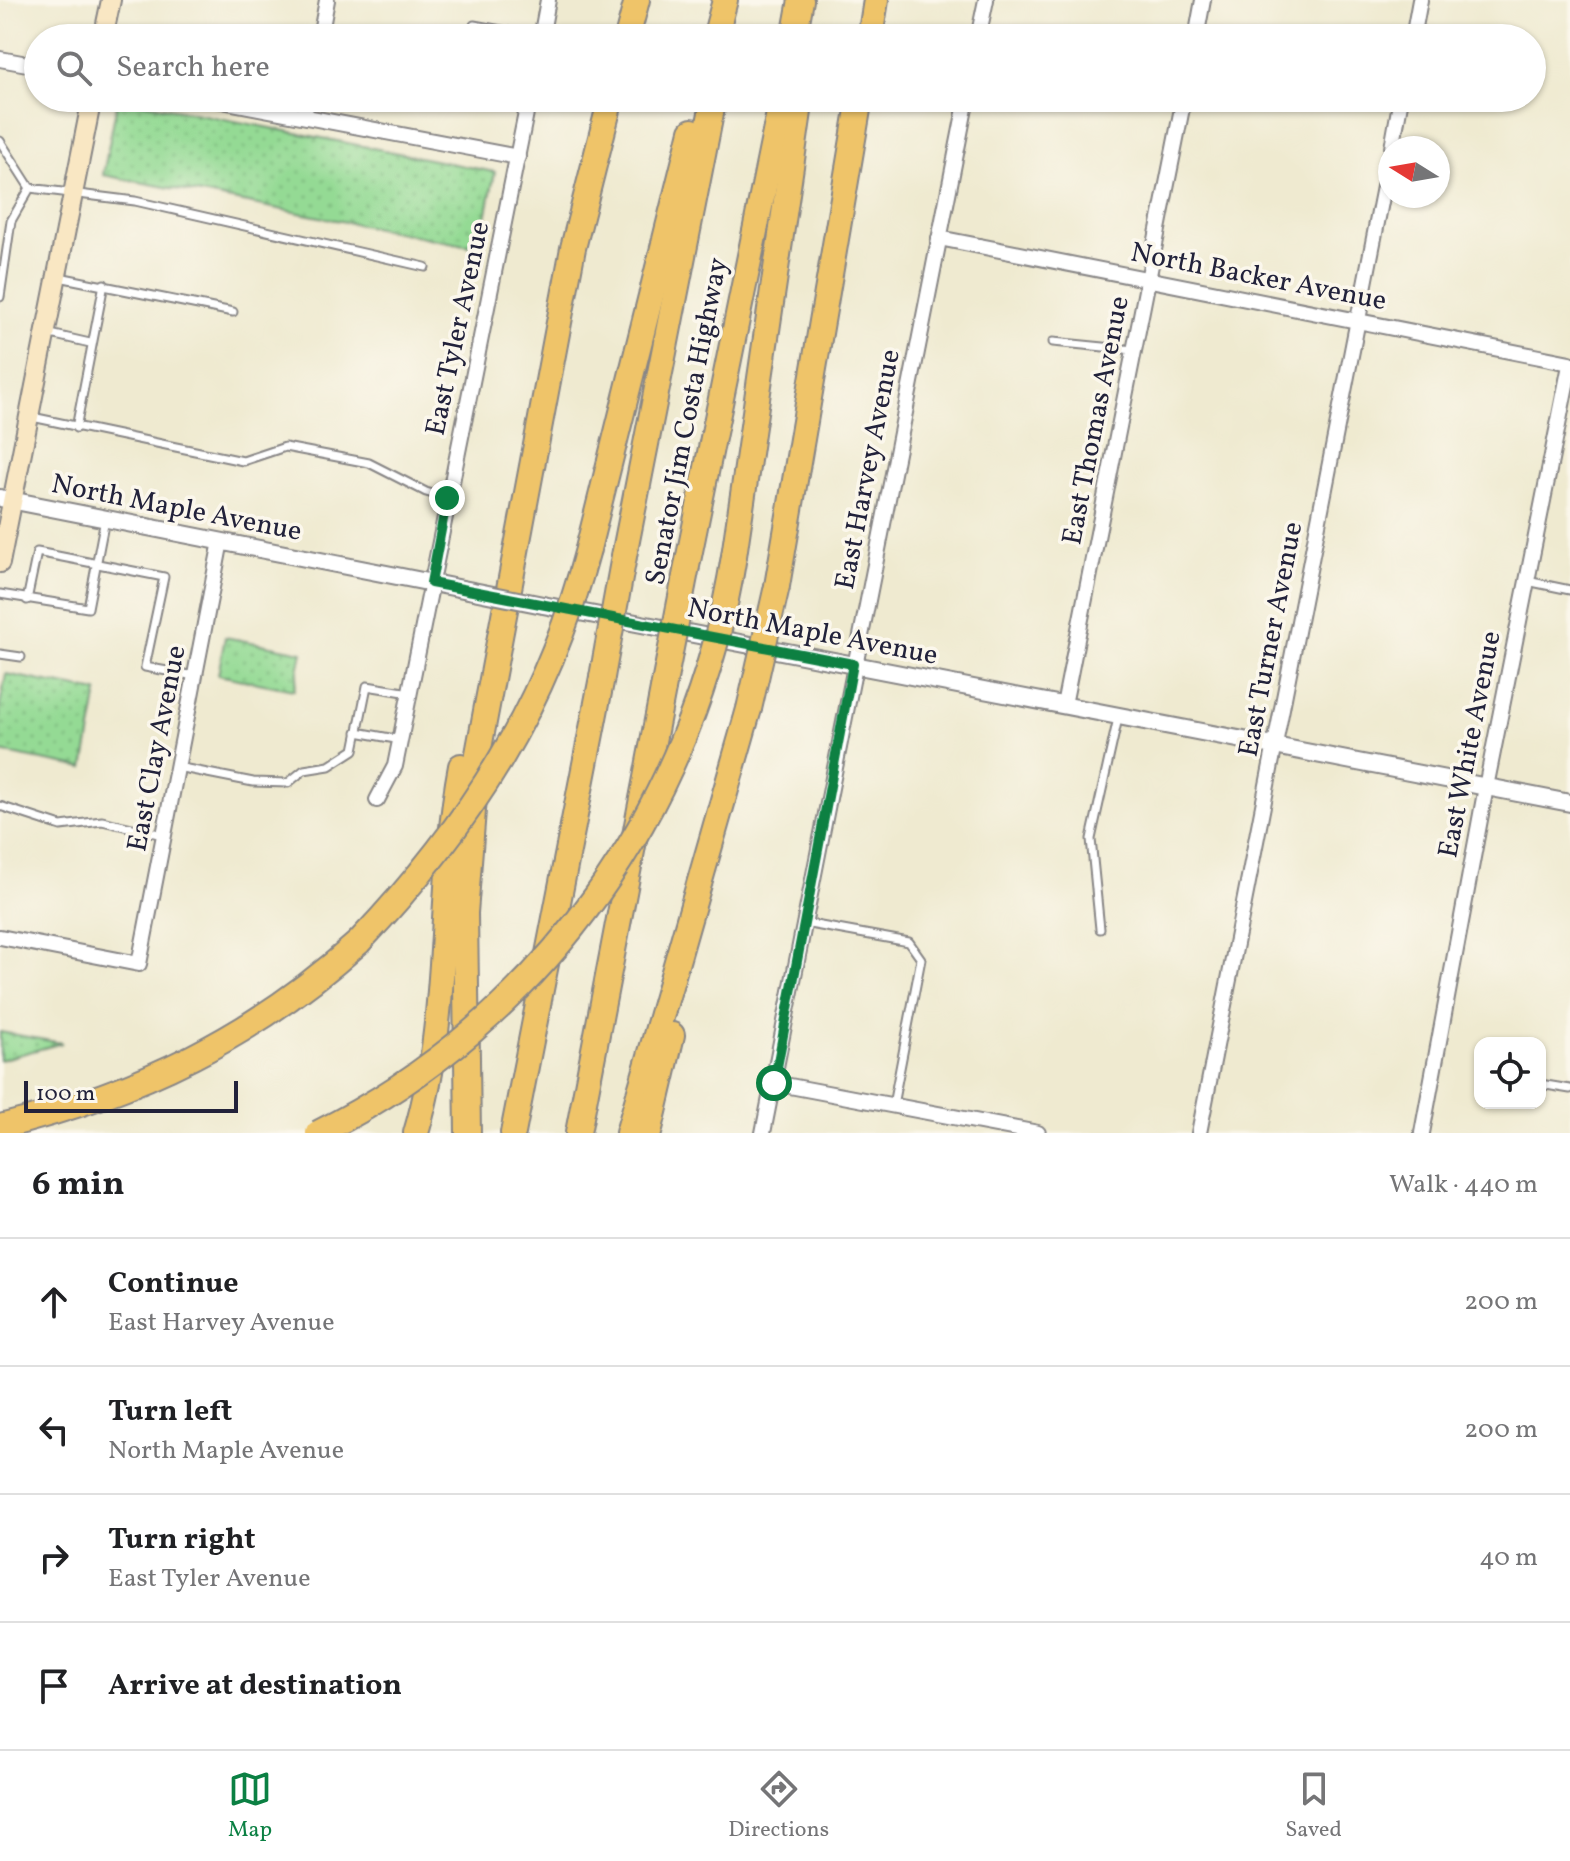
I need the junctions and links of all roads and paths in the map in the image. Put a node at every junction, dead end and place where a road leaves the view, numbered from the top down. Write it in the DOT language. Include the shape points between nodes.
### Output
graph roads {
  1 [pos="111,0"];
  2 [pos="327,0"];
  3 [pos="548,0"];
  4 [pos="725,0"];
  5 [pos="733,0"];
  6 [pos="801,0"];
  7 [pos="812,0"];
  8 [pos="876,0"];
  9 [pos="986,0"];
  10 [pos="1203,0"];
  11 [pos="1420,0"];
  12 [pos="636,4"];
  13 [pos="106,24"];
  14 [pos="323,24"];
  15 [pos="543,24"];
  16 [pos="631,24"];
  17 [pos="719,24"];
  18 [pos="728,24"];
  19 [pos="797,24"];
  20 [pos="809,24"];
  21 [pos="872,24"];
  22 [pos="981,24"];
  23 [pos="1199,24"];
  24 [pos="1416,24"];
  25 [pos="0,59"];
  26 [pos="24,63"];
  27 [pos="89,112"];
  28 [pos="282,112"];
  29 [pos="305,112"];
  30 [pos="526,112"];
  31 [pos="607,112"];
  32 [pos="697,112"];
  33 [pos="711,112"];
  34 [pos="779,112"];
  35 [pos="799,112"];
  36 [pos="858,112"];
  37 [pos="964,112"];
  38 [pos="1181,112"];
  39 [pos="1398,112"];
  40 [pos="304,116"];
  41 [pos="1394,136"];
  42 [pos="0,141"];
  43 [pos="518,157"];
  44 [pos="30,188"];
  45 [pos="73,192"];
  46 [pos="1380,208"];
  47 [pos="939,238"];
  48 [pos="425,267"];
  49 [pos="57,277"];
  50 [pos="1148,281"];
  51 [pos="104,284"];
  52 [pos="0,297"];
  53 [pos="233,312"];
  54 [pos="1358,320"];
  55 [pos="46,333"];
  56 [pos="1053,342"];
  57 [pos="90,343"];
  58 [pos="1134,350"];
  59 [pos="1570,364"];
  60 [pos="29,416"];
  61 [pos="76,428"];
  62 [pos="447,498"];
  63 [pos="6,499"];
  64 [pos="105,519"];
  65 [pos="221,541"];
  66 [pos="516,547"];
  67 [pos="0,563"];
  68 [pos="96,563"];
  69 [pos="1527,581"];
  70 [pos="431,583"];
  71 [pos="1570,590"];
  72 [pos="0,594"];
  73 [pos="27,600"];
  74 [pos="0,654"];
  75 [pos="21,657"];
  76 [pos="853,664"];
  77 [pos="195,676"];
  78 [pos="410,693"];
  79 [pos="1064,705"];
  80 [pos="749,709"];
  81 [pos="1118,716"];
  82 [pos="357,732"];
  83 [pos="401,740"];
  84 [pos="1274,746"];
  85 [pos="177,767"];
  86 [pos="1486,787"];
  87 [pos="377,800"];
  88 [pos="1570,803"];
  89 [pos="0,806"];
  90 [pos="164,835"];
  91 [pos="804,923"];
  92 [pos="1100,929"];
  93 [pos="0,937"];
  94 [pos="774,1083"];
  95 [pos="1546,1085"];
  96 [pos="1570,1089"];
  97 [pos="893,1105"];
  98 [pos="0,1127"];
  99 [pos="982,1127"];
  100 [pos="318,1133"];
  101 [pos="416,1133"];
  102 [pos="468,1133"];
  103 [pos="513,1133"];
  104 [pos="578,1133"];
  105 [pos="628,1133"];
  106 [pos="649,1133"];
  107 [pos="763,1133"];
  108 [pos="1038,1133"];
  109 [pos="1199,1133"];
  110 [pos="1422,1133"];
  1 -- 13 [label="main road"];
  2 -- 14 [label="street"];
  3 -- 15 [label="street"];
  4 -- 17 [label="highway"];
  5 -- 18 [label="highway"];
  6 -- 19 [label="highway"];
  7 -- 20 [label="highway"];
  8 -- 21 [label="highway"];
  9 -- 22 [label="street"];
  10 -- 23 [label="street"];
  11 -- 24 [label="street"];
  12 -- 16 [label="highway"];
  25 -- 26 [label="street"];
  27 -- 45 [label="main road"];
  28 -- 40 [label="street"];
  29 -- 40 [label="street"];
  30 -- 43 [label="street, East Tyler Avenue"];
  31 -- 66 [label="highway" via="573,248"];
  32 -- 98 [label="highway, bridge" via="588,549 558,646 518,733 438,854 359,942 285,1005 207,1050 79,1105"];
  33 -- 103 [label="highway, Senator Jim Costa Highway, bridge"];
  34 -- 104 [label="highway, Senator Jim Costa Highway, bridge"];
  35 -- 100 [label="highway, bridge" via="718,640 693,718 646,821 602,892 533,975 458,1043"];
  36 -- 80 [label="highway, bridge" via="777,586"];
  37 -- 47 [label="street, East Harvey Avenue"];
  38 -- 50 [label="street, East Thomas Avenue"];
  39 -- 41 [label="street"];
  40 -- 43 [label="street"];
  42 -- 44 [label="lane"];
  43 -- 62 [label="street, East Tyler Avenue"];
  44 -- 45 [label="lane"];
  44 -- 52 [label="lane" via="11,221"];
  45 -- 48 [label="lane" via="135,201"];
  45 -- 49 [label="main road"];
  46 -- 54 [label="street, East Turner Avenue"];
  47 -- 50 [label="street, North Backer Avenue"];
  47 -- 76 [label="street, East Harvey Avenue"];
  49 -- 51 [label="lane"];
  49 -- 55 [label="main road"];
  50 -- 54 [label="street, North Backer Avenue"];
  50 -- 58 [label="street, East Thomas Avenue"];
  51 -- 53 [label="lane"];
  51 -- 57 [label="lane"];
  54 -- 59 [label="street, North Backer Avenue"];
  54 -- 84 [label="street, East Turner Avenue"];
  55 -- 57 [label="lane"];
  55 -- 60 [label="main road"];
  56 -- 58 [label="lane"];
  57 -- 61 [label="lane"];
  58 -- 79 [label="street, East Thomas Avenue"];
  59 -- 69 [label="street, East White Avenue"];
  60 -- 61 [label="lane"];
  60 -- 63 [label="main road"];
  61 -- 62 [label="lane" via="243,461 285,447 369,463"];
  62 -- 70 [label="street, East Tyler Avenue"];
  63 -- 64 [label="street, North Maple Avenue"];
  63 -- 67 [label="main road"];
  64 -- 65 [label="street, North Maple Avenue"];
  64 -- 68 [label="lane"];
  65 -- 70 [label="street, North Maple Avenue"];
  65 -- 77 [label="street, East Clay Avenue"];
  66 -- 101 [label="highway" via="454,805 433,1045"];
  66 -- 102 [label="highway" via="471,809 465,913"];
  68 -- 73 [label="lane" via="88,608"];
  68 -- 73 [label="lane" via="37,552"];
  68 -- 77 [label="lane" via="164,577 145,667"];
  69 -- 71 [label="lane"];
  69 -- 86 [label="street, East White Avenue"];
  70 -- 76 [label="street, North Maple Avenue, bridge"];
  70 -- 78 [label="street, East Tyler Avenue"];
  72 -- 73 [label="lane"];
  74 -- 75 [label="lane"];
  76 -- 79 [label="street, North Maple Avenue"];
  76 -- 91 [label="street, East Harvey Avenue"];
  77 -- 85 [label="street, East Clay Avenue"];
  78 -- 82 [label="lane" via="367,686"];
  78 -- 83 [label="street, East Tyler Avenue"];
  79 -- 81 [label="street, North Maple Avenue"];
  80 -- 105 [label="highway"];
  80 -- 106 [label="highway"];
  81 -- 84 [label="street, North Maple Avenue"];
  81 -- 92 [label="lane" via="1091,839"];
  82 -- 83 [label="lane"];
  82 -- 85 [label="lane" via="354,750 329,766 304,770 288,783 253,782"];
  83 -- 87 [label="street, East Tyler Avenue" via="389,784"];
  84 -- 86 [label="street, North Maple Avenue"];
  84 -- 109 [label="street, East Turner Avenue"];
  85 -- 90 [label="street, East Clay Avenue"];
  86 -- 88 [label="street, North Maple Avenue"];
  86 -- 110 [label="street, East White Avenue"];
  89 -- 90 [label="lane" via="61,826 102,821"];
  90 -- 93 [label="street, East Clay Avenue" via="139,964"];
  91 -- 94 [label="street, East Harvey Avenue"];
  91 -- 97 [label="lane" via="909,942 921,959"];
  94 -- 97 [label="street"];
  94 -- 107 [label="street, East Harvey Avenue"];
  95 -- 96 [label="lane"];
  97 -- 99 [label="street"];
  99 -- 108 [label="street"];
}
